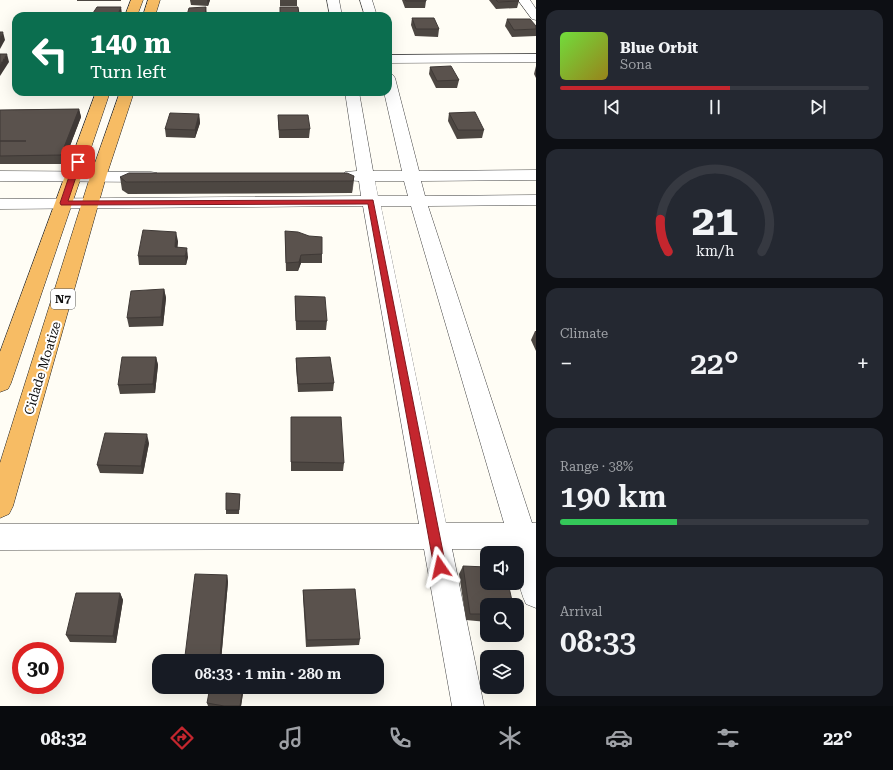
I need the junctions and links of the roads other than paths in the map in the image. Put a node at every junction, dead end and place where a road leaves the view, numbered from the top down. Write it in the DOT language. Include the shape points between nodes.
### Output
graph roads {
  1 [pos="137,0"];
  2 [pos="154,0"];
  3 [pos="333,0"];
  4 [pos="366,0"];
  5 [pos="524,0"];
  6 [pos="132,12"];
  7 [pos="151,12"];
  8 [pos="335,12"];
  9 [pos="370,12"];
  10 [pos="536,17"];
  11 [pos="536,58"];
  12 [pos="392,59"];
  13 [pos="392,95"];
  14 [pos="102,96"];
  15 [pos="126,96"];
  16 [pos="353,96"];
  17 [pos="411,174"];
  18 [pos="536,175"];
  19 [pos="0,176"];
  20 [pos="334,176"];
  21 [pos="366,176"];
  22 [pos="73,177"];
  23 [pos="98,177"];
  24 [pos="169,177"];
  25 [pos="536,200"];
  26 [pos="371,202"];
  27 [pos="418,202"];
  28 [pos="64,203"];
  29 [pos="0,204"];
  30 [pos="91,204"];
  31 [pos="0,383"];
  32 [pos="0,506"];
  33 [pos="434,536"];
  34 [pos="529,536"];
  35 [pos="0,537"];
  36 [pos="536,594"];
  37 [pos="468,706"];
  1 -- 6 [label="highway"];
  2 -- 7 [label="highway"];
  3 -- 8 [label="street"];
  4 -- 9 [label="street"];
  5 -- 10 [label="street"];
  11 -- 12 [label="street"];
  13 -- 17 [label="street"];
  14 -- 22 [label="highway, N7"];
  15 -- 23 [label="highway, Cidade Moatize / N7"];
  16 -- 21 [label="street"];
  17 -- 18 [label="street"];
  17 -- 21 [label="street"];
  17 -- 27 [label="street"];
  19 -- 22 [label="street"];
  20 -- 21 [label="street"];
  21 -- 26 [label="street"];
  22 -- 23 [label="street"];
  22 -- 28 [label="highway, N7"];
  23 -- 24 [label="street"];
  23 -- 30 [label="highway, Cidade Moatize / N7"];
  25 -- 27 [label="street"];
  26 -- 27 [label="street"];
  26 -- 30 [label="street"];
  26 -- 33 [label="street"];
  27 -- 34 [label="street"];
  28 -- 29 [label="street"];
  28 -- 30 [label="street"];
  28 -- 31 [label="highway, N7"];
  30 -- 32 [label="highway, Cidade Moatize / N7"];
  33 -- 34 [label="street"];
  33 -- 35 [label="street"];
  33 -- 37 [label="street"];
  34 -- 36 [label="street"];
}
